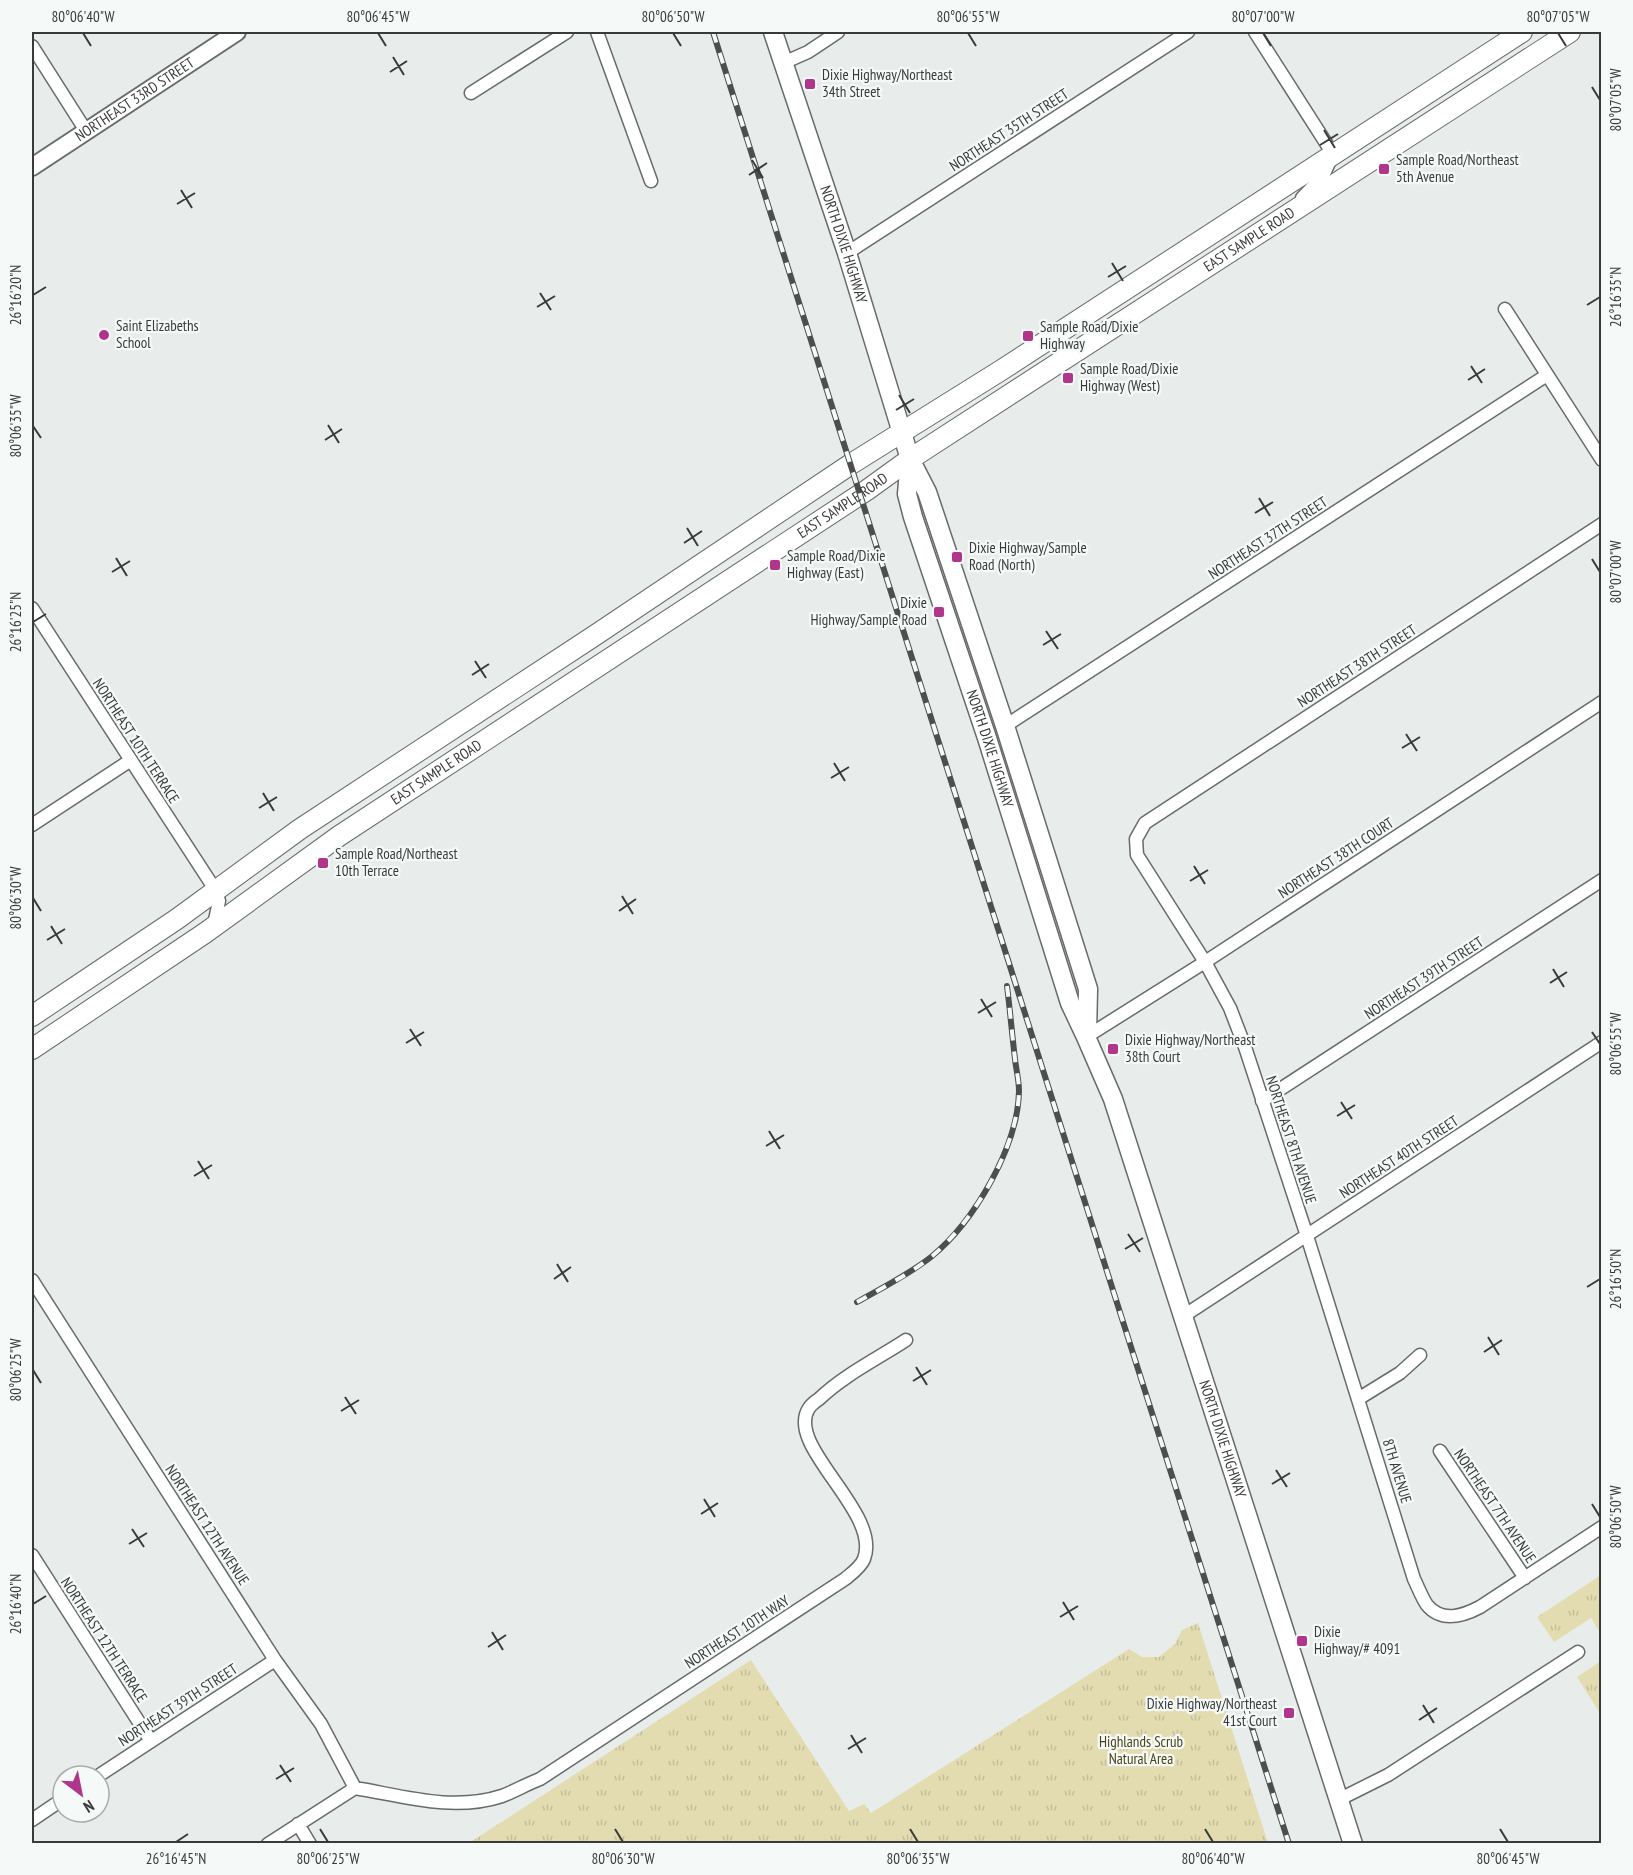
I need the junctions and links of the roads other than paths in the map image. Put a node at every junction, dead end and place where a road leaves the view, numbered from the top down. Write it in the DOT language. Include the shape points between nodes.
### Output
graph roads {
  1 [pos="237,32"];
  2 [pos="567,32"];
  3 [pos="597,32"];
  4 [pos="772,32"];
  5 [pos="838,32"];
  6 [pos="1188,32"];
  7 [pos="1255,32"];
  8 [pos="1522,32"];
  9 [pos="1570,32"];
  10 [pos="32,46"];
  11 [pos="783,63"];
  12 [pos="471,93"];
  13 [pos="1413,102"];
  14 [pos="86,131"];
  15 [pos="1333,154"];
  16 [pos="32,167"];
  17 [pos="1349,174"];
  18 [pos="651,181"];
  19 [pos="1289,213"];
  20 [pos="847,253"];
  21 [pos="1505,309"];
  22 [pos="1547,375"];
  23 [pos="902,431"];
  24 [pos="910,459"];
  25 [pos="1602,460"];
  26 [pos="1602,524"];
  27 [pos="32,608"];
  28 [pos="594,636"];
  29 [pos="580,678"];
  30 [pos="1602,702"];
  31 [pos="1005,726"];
  32 [pos="131,760"];
  33 [pos="32,825"];
  34 [pos="1136,839"];
  35 [pos="247,869"];
  36 [pos="1602,880"];
  37 [pos="216,891"];
  38 [pos="242,906"];
  39 [pos="214,927"];
  40 [pos="1205,962"];
  41 [pos="32,1017"];
  42 [pos="1086,1036"];
  43 [pos="1602,1042"];
  44 [pos="32,1049"];
  45 [pos="1262,1101"];
  46 [pos="1307,1236"];
  47 [pos="32,1280"];
  48 [pos="1182,1317"];
  49 [pos="906,1340"];
  50 [pos="1420,1355"];
  51 [pos="1358,1399"];
  52 [pos="1440,1451"];
  53 [pos="1602,1527"];
  54 [pos="32,1555"];
  55 [pos="1525,1578"];
  56 [pos="1578,1653"];
  57 [pos="275,1660"];
  58 [pos="151,1741"];
  59 [pos="111,1767"];
  60 [pos="355,1788"];
  61 [pos="1340,1799"];
  62 [pos="51,1807"];
  63 [pos="32,1820"];
  64 [pos="298,1824"];
  65 [pos="268,1844"];
  66 [pos="310,1844"];
  67 [pos="1353,1844"];
  1 -- 14 [label="street, NORTHEAST 33RD STREET"];
  2 -- 12 [label="street"];
  3 -- 18 [label="street"];
  4 -- 11 [label="main road, NORTH DIXIE HIGHWAY"];
  5 -- 11 [label="street"];
  6 -- 20 [label="street, NORTHEAST 35TH STREET"];
  7 -- 15 [label="street"];
  8 -- 13 [label="main road, EAST SAMPLE ROAD"];
  9 -- 17 [label="main road, EAST SAMPLE ROAD"];
  10 -- 14 [label="street"];
  11 -- 20 [label="main road, NORTH DIXIE HIGHWAY"];
  13 -- 15 [label="main road, EAST SAMPLE ROAD"];
  13 -- 17 [label="main road" via="1397,123 1353,156"];
  14 -- 16 [label="street, NORTHEAST 33RD STREET"];
  15 -- 19 [label="street" via="1323,176"];
  15 -- 23 [label="main road, EAST SAMPLE ROAD"];
  17 -- 19 [label="main road, EAST SAMPLE ROAD"];
  19 -- 24 [label="main road, EAST SAMPLE ROAD"];
  20 -- 23 [label="main road, NORTH DIXIE HIGHWAY"];
  21 -- 22 [label="street"];
  22 -- 25 [label="street"];
  22 -- 31 [label="street, NORTHEAST 37TH STREET"];
  23 -- 24 [label="main road, NORTH DIXIE HIGHWAY"];
  23 -- 28 [label="main road, EAST SAMPLE ROAD"];
  24 -- 29 [label="main road, EAST SAMPLE ROAD"];
  24 -- 31 [label="main road, NORTH DIXIE HIGHWAY" via="927,492"];
  24 -- 42 [label="main road, NORTH DIXIE HIGHWAY" via="907,494 913,517 1070,1003"];
  26 -- 34 [label="street, NORTHEAST 38TH STREET" via="1145,823"];
  27 -- 32 [label="street, NORTHEAST 10TH TERRACE"];
  28 -- 29 [label="main road" via="595,648"];
  28 -- 35 [label="main road, EAST SAMPLE ROAD" via="300,829"];
  29 -- 38 [label="main road, EAST SAMPLE ROAD" via="339,836"];
  30 -- 40 [label="street, NORTHEAST 38TH COURT"];
  31 -- 42 [label="main road, NORTH DIXIE HIGHWAY" via="1088,989"];
  32 -- 33 [label="street"];
  32 -- 37 [label="street, NORTHEAST 10TH TERRACE"];
  34 -- 40 [label="street, NORTHEAST 8TH AVENUE" via="1137,855"];
  35 -- 37 [label="main road, EAST SAMPLE ROAD"];
  35 -- 38 [label="main road" via="241,885"];
  36 -- 45 [label="street, NORTHEAST 39TH STREET"];
  37 -- 39 [label="street" via="219,901"];
  37 -- 41 [label="main road, EAST SAMPLE ROAD"];
  38 -- 39 [label="main road, EAST SAMPLE ROAD"];
  39 -- 44 [label="main road, EAST SAMPLE ROAD"];
  40 -- 42 [label="street, NORTHEAST 38TH COURT"];
  40 -- 45 [label="street, NORTHEAST 8TH AVENUE" via="1230,1008"];
  42 -- 48 [label="main road, NORTH DIXIE HIGHWAY" via="1113,1099"];
  43 -- 46 [label="street, NORTHEAST 40TH STREET"];
  45 -- 46 [label="street, NORTHEAST 8TH AVENUE"];
  46 -- 48 [label="street, NORTHEAST 40TH STREET"];
  46 -- 51 [label="street, NORTHEAST 8TH AVENUE"];
  47 -- 57 [label="street, NORTHEAST 12TH AVENUE"];
  48 -- 61 [label="main road, NORTH DIXIE HIGHWAY"];
  49 -- 60 [label="street, NORTHEAST 10TH WAY" via="828,1390 809,1408 803,1423 812,1447 861,1523 867,1543 863,1561 845,1579 540,1779 501,1796 459,1803 415,1800"];
  50 -- 51 [label="street"];
  51 -- 55 [label="street, 8TH AVENUE" via="1414,1579 1428,1606 1443,1616 1463,1616"];
  52 -- 55 [label="street, NORTHEAST 7TH AVENUE"];
  53 -- 55 [label="street"];
  54 -- 58 [label="street, NORTHEAST 12TH TERRACE"];
  56 -- 61 [label="street" via="1388,1775"];
  57 -- 58 [label="street, NORTHEAST 39TH STREET"];
  57 -- 60 [label="street, NORTHEAST 12TH AVENUE" via="321,1724"];
  58 -- 59 [label="street, NORTHEAST 39TH STREET"];
  60 -- 64 [label="street"];
  61 -- 67 [label="main road, NORTH DIXIE HIGHWAY"];
  62 -- 63 [label="street"];
  64 -- 65 [label="street"];
  64 -- 66 [label="street"];
}
